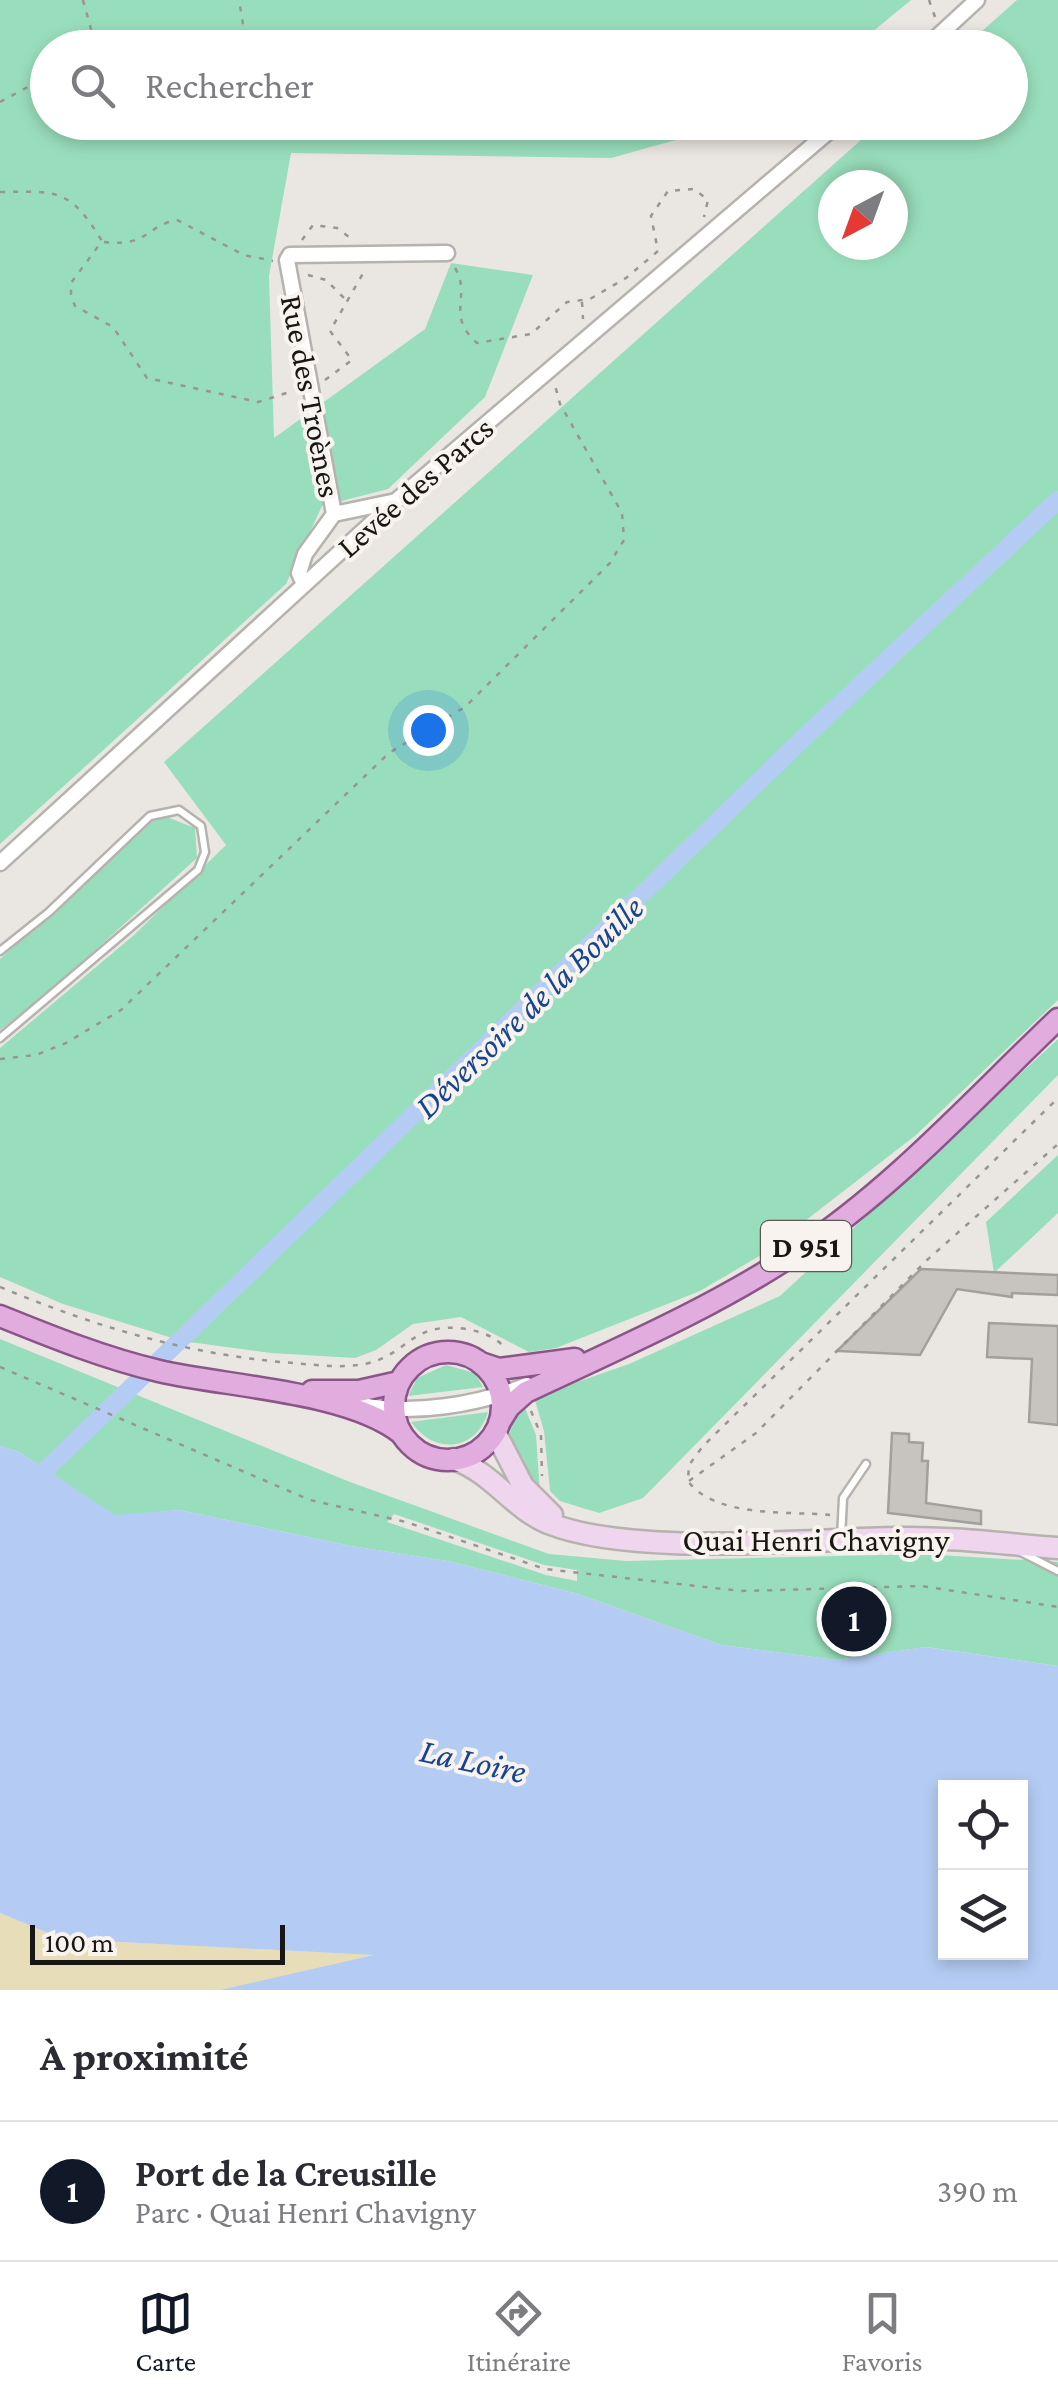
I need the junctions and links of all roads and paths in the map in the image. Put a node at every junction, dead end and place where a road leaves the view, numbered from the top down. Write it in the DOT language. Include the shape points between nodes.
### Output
graph roads {
  1 [pos="83,0"];
  2 [pos="239,0"];
  3 [pos="978,0"];
  4 [pos="93,30"];
  5 [pos="244,30"];
  6 [pos="945,30"];
  7 [pos="30,86"];
  8 [pos="0,102"];
  9 [pos="820,140"];
  10 [pos="0,192"];
  11 [pos="102,241"];
  12 [pos="696,249"];
  13 [pos="374,254"];
  14 [pos="447,254"];
  15 [pos="288,262"];
  16 [pos="348,301"];
  17 [pos="554,369"];
  18 [pos="308,386"];
  19 [pos="397,501"];
  20 [pos="334,514"];
  21 [pos="304,584"];
  22 [pos="0,863"];
  23 [pos="0,952"];
  24 [pos="1058,1019"];
  25 [pos="0,1038"];
  26 [pos="0,1059"];
  27 [pos="1058,1098"];
  28 [pos="1058,1144"];
  29 [pos="0,1287"];
  30 [pos="0,1316"];
  31 [pos="616,1350"];
  32 [pos="511,1355"];
  33 [pos="481,1362"];
  34 [pos="399,1382"];
  35 [pos="240,1386"];
  36 [pos="501,1394"];
  37 [pos="528,1402"];
  38 [pos="395,1409"];
  39 [pos="497,1428"];
  40 [pos="402,1434"];
  41 [pos="454,1459"];
  42 [pos="866,1464"];
  43 [pos="542,1481"];
  44 [pos="688,1482"];
  45 [pos="840,1516"];
  46 [pos="574,1530"];
  47 [pos="841,1539"];
  48 [pos="1007,1544"];
  49 [pos="1058,1548"];
  50 [pos="1058,1571"];
  1 -- 4 [label="path"];
  2 -- 5 [label="path"];
  3 -- 6 [label="street"];
  7 -- 8 [label="path"];
  9 -- 12 [label="street, Levée des Parcs"];
  10 -- 11 [label="path" via="51,191 72,200"];
  11 -- 15 [label="path" via="142,240 177,220 244,255"];
  11 -- 18 [label="path" via="71,283 71,296 75,306 113,327 147,378 258,402"];
  12 -- 14 [label="path" via="708,200 694,188 668,192 651,216 658,251 590,299 567,302 531,334 495,343 477,343 464,331 458,313 462,280"];
  12 -- 17 [label="street, Levée des Parcs"];
  13 -- 14 [label="street, Rue des Troènes"];
  13 -- 15 [label="street, Rue des Troènes"];
  13 -- 15 [label="path" via="338,228 313,226"];
  13 -- 16 [label="path"];
  15 -- 16 [label="path" via="326,280"];
  15 -- 18 [label="street, Rue des Troènes"];
  16 -- 18 [label="path" via="330,332 352,360 334,377"];
  17 -- 19 [label="street, Levée des Parcs"];
  17 -- 26 [label="path" via="560,404 622,512 624,540 610,564 465,707 389,753 121,1010 66,1044"];
  18 -- 20 [label="street, Rue des Troènes"];
  19 -- 20 [label="street, Rue des Troènes"];
  19 -- 21 [label="street, Levée des Parcs"];
  20 -- 21 [label="street, Rue des Troènes" via="305,554"];
  21 -- 22 [label="street, Levée des Parcs"];
  23 -- 25 [label="lane" via="150,816 179,810 201,826 206,852 198,870"];
  24 -- 31 [label="main road, D 951" via="891,1177 798,1252"];
  27 -- 44 [label="path" via="703,1446 689,1465"];
  28 -- 44 [label="path" via="927,1260 756,1432"];
  29 -- 32 [label="path" via="141,1339 223,1357 340,1366 373,1362 427,1330 448,1326 483,1332"];
  30 -- 35 [label="main road" via="110,1357"];
  31 -- 33 [label="main road, D 951" via="549,1366 500,1369"];
  31 -- 36 [label="street"];
  31 -- 39 [label="main road, D 951" via="526,1392"];
  33 -- 34 [label="main road" via="456,1352 428,1355"];
  33 -- 36 [label="main road"];
  34 -- 35 [label="main road" via="359,1391"];
  34 -- 38 [label="main road"];
  35 -- 38 [label="street"];
  35 -- 40 [label="main road" via="370,1414"];
  36 -- 38 [label="street"];
  36 -- 39 [label="main road"];
  37 -- 43 [label="path" via="540,1435"];
  38 -- 40 [label="main road"];
  39 -- 41 [label="main road" via="478,1451"];
  39 -- 46 [label="main road" via="524,1486"];
  40 -- 41 [label="main road" via="424,1454"];
  41 -- 46 [label="main road, Quai Henri Chavigny" via="492,1478 530,1512"];
  42 -- 45 [label="lane" via="843,1498"];
  44 -- 45 [label="path" via="698,1496 722,1504"];
  45 -- 47 [label="lane"];
  46 -- 47 [label="main road, Quai Henri Chavigny" via="656,1540"];
  47 -- 48 [label="main road, Quai Henri Chavigny"];
  48 -- 49 [label="main road, Quai Henri Chavigny"];
  48 -- 50 [label="lane"];
}
